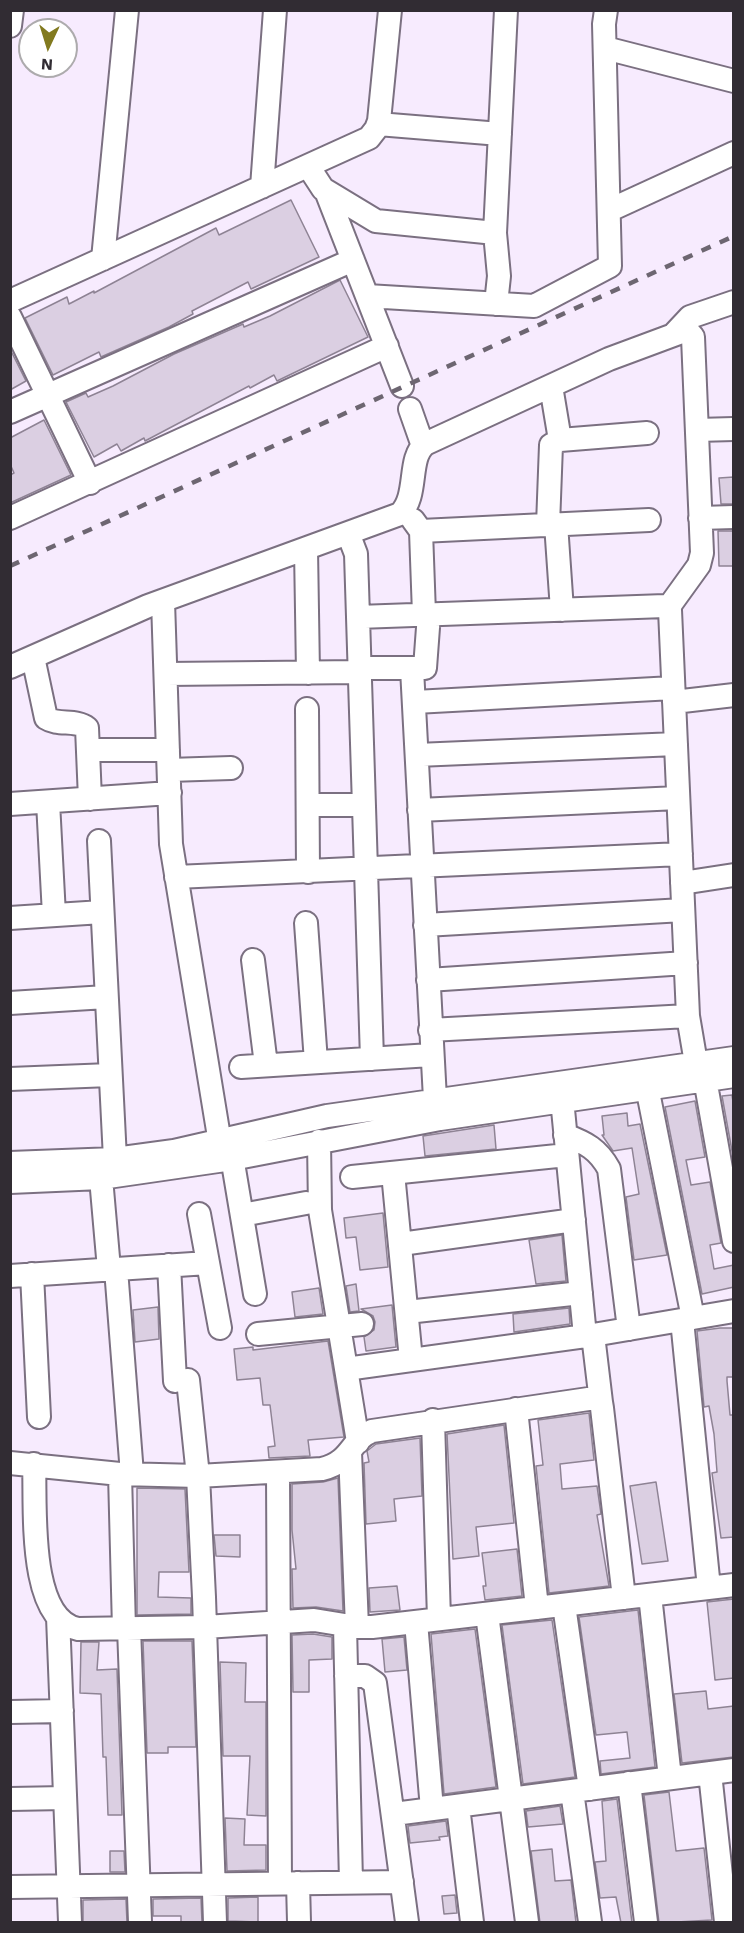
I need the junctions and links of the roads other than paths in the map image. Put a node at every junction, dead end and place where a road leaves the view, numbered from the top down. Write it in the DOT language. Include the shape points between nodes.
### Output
graph roads {
  1 [pos="12,10"];
  2 [pos="127,10"];
  3 [pos="275,10"];
  4 [pos="390,10"];
  5 [pos="506,10"];
  6 [pos="606,10"];
  7 [pos="10,26"];
  8 [pos="604,48"];
  9 [pos="734,81"];
  10 [pos="378,124"];
  11 [pos="500,134"];
  12 [pos="734,153"];
  13 [pos="308,166"];
  14 [pos="262,187"];
  15 [pos="326,190"];
  16 [pos="610,210"];
  17 [pos="495,233"];
  18 [pos="103,259"];
  19 [pos="353,260"];
  20 [pos="367,296"];
  21 [pos="10,301"];
  22 [pos="734,302"];
  23 [pos="496,304"];
  24 [pos="10,317"];
  25 [pos="675,333"];
  26 [pos="387,346"];
  27 [pos="402,386"];
  28 [pos="551,386"];
  29 [pos="48,395"];
  30 [pos="410,409"];
  31 [pos="10,412"];
  32 [pos="734,429"];
  33 [pos="697,430"];
  34 [pos="647,433"];
  35 [pos="560,440"];
  36 [pos="423,446"];
  37 [pos="90,483"];
  38 [pos="403,511"];
  39 [pos="734,517"];
  40 [pos="10,518"];
  41 [pos="700,518"];
  42 [pos="649,520"];
  43 [pos="552,524"];
  44 [pos="421,531"];
  45 [pos="348,533"];
  46 [pos="306,549"];
  47 [pos="163,601"];
  48 [pos="668,608"];
  49 [pos="562,610"];
  50 [pos="427,614"];
  51 [pos="358,616"];
  52 [pos="33,657"];
  53 [pos="10,666"];
  54 [pos="412,669"];
  55 [pos="359,670"];
  56 [pos="308,673"];
  57 [pos="166,674"];
  58 [pos="674,695"];
  59 [pos="734,695"];
  60 [pos="415,702"];
  61 [pos="307,709"];
  62 [pos="676,744"];
  63 [pos="89,750"];
  64 [pos="417,755"];
  65 [pos="168,760"];
  66 [pos="231,768"];
  67 [pos="170,793"];
  68 [pos="678,798"];
  69 [pos="90,799"];
  70 [pos="48,802"];
  71 [pos="10,804"];
  72 [pos="309,805"];
  73 [pos="363,805"];
  74 [pos="419,810"];
  75 [pos="99,841"];
  76 [pos="681,854"];
  77 [pos="422,867"];
  78 [pos="364,869"];
  79 [pos="308,872"];
  80 [pos="734,875"];
  81 [pos="176,878"];
  82 [pos="682,883"];
  83 [pos="683,910"];
  84 [pos="102,912"];
  85 [pos="54,915"];
  86 [pos="10,918"];
  87 [pos="306,923"];
  88 [pos="425,925"];
  89 [pos="253,960"];
  90 [pos="686,963"];
  91 [pos="428,980"];
  92 [pos="106,997"];
  93 [pos="10,1003"];
  94 [pos="688,1016"];
  95 [pos="430,1030"];
  96 [pos="431,1055"];
  97 [pos="734,1058"];
  98 [pos="372,1059"];
  99 [pos="316,1062"];
  100 [pos="266,1065"];
  101 [pos="241,1067"];
  102 [pos="704,1068"];
  103 [pos="110,1076"];
  104 [pos="734,1076"];
  105 [pos="10,1079"];
  106 [pos="647,1087"];
  107 [pos="435,1099"];
  108 [pos="562,1099"];
  109 [pos="319,1142"];
  110 [pos="566,1145"];
  111 [pos="227,1147"];
  112 [pos="115,1159"];
  113 [pos="10,1163"];
  114 [pos="393,1173"];
  115 [pos="352,1177"];
  116 [pos="101,1178"];
  117 [pos="10,1182"];
  118 [pos="306,1203"];
  119 [pos="200,1214"];
  120 [pos="242,1215"];
  121 [pos="573,1220"];
  122 [pos="734,1241"];
  123 [pos="401,1244"];
  124 [pos="208,1263"];
  125 [pos="169,1265"];
  126 [pos="113,1269"];
  127 [pos="21,1275"];
  128 [pos="581,1293"];
  129 [pos="255,1294"];
  130 [pos="734,1311"];
  131 [pos="407,1312"];
  132 [pos="687,1319"];
  133 [pos="362,1324"];
  134 [pos="338,1326"];
  135 [pos="220,1328"];
  136 [pos="629,1329"];
  137 [pos="258,1334"];
  138 [pos="589,1336"];
  139 [pos="411,1360"];
  140 [pos="346,1370"];
  141 [pos="601,1402"];
  142 [pos="516,1409"];
  143 [pos="39,1417"];
  144 [pos="433,1420"];
  145 [pos="354,1447"];
  146 [pos="10,1463"];
  147 [pos="34,1464"];
  148 [pos="137,1470"];
  149 [pos="278,1473"];
  150 [pos="198,1476"];
  151 [pos="734,1585"];
  152 [pos="710,1588"];
  153 [pos="650,1595"];
  154 [pos="624,1598"];
  155 [pos="564,1605"];
  156 [pos="537,1608"];
  157 [pos="487,1614"];
  158 [pos="58,1617"];
  159 [pos="439,1619"];
  160 [pos="281,1622"];
  161 [pos="416,1622"];
  162 [pos="205,1627"];
  163 [pos="351,1627"];
  164 [pos="126,1628"];
  165 [pos="346,1676"];
  166 [pos="62,1711"];
  167 [pos="10,1712"];
  168 [pos="734,1770"];
  169 [pos="710,1773"];
  170 [pos="670,1778"];
  171 [pos="629,1784"];
  172 [pos="581,1790"];
  173 [pos="65,1798"];
  174 [pos="512,1798"];
  175 [pos="10,1799"];
  176 [pos="458,1806"];
  177 [pos="432,1809"];
  178 [pos="394,1814"];
  179 [pos="726,1855"];
  180 [pos="351,1882"];
  181 [pos="402,1882"];
  182 [pos="289,1883"];
  183 [pos="213,1884"];
  184 [pos="139,1885"];
  185 [pos="68,1886"];
  186 [pos="10,1887"];
  187 [pos="70,1923"];
  188 [pos="140,1923"];
  189 [pos="214,1923"];
  190 [pos="299,1923"];
  191 [pos="406,1923"];
  192 [pos="472,1923"];
  193 [pos="527,1923"];
  194 [pos="590,1923"];
  195 [pos="646,1923"];
  196 [pos="726,1923"];
  1 -- 7 [label="street"];
  2 -- 18 [label="street"];
  3 -- 14 [label="street"];
  4 -- 10 [label="street"];
  5 -- 11 [label="street"];
  6 -- 8 [label="street"];
  8 -- 9 [label="street"];
  8 -- 16 [label="street"];
  10 -- 11 [label="street"];
  10 -- 13 [label="street" via="369,138"];
  11 -- 17 [label="street"];
  12 -- 16 [label="street"];
  13 -- 14 [label="street"];
  13 -- 15 [label="street"];
  14 -- 18 [label="street"];
  15 -- 17 [label="street" via="382,222"];
  15 -- 19 [label="street"];
  16 -- 23 [label="street" via="611,258 606,269 539,305"];
  17 -- 23 [label="street" via="500,276"];
  18 -- 21 [label="street"];
  19 -- 20 [label="street"];
  19 -- 29 [label="street"];
  20 -- 23 [label="street"];
  20 -- 26 [label="street"];
  22 -- 25 [label="street" via="690,317"];
  24 -- 29 [label="street"];
  25 -- 28 [label="street"];
  25 -- 33 [label="street" via="687,330 693,337"];
  26 -- 27 [label="street"];
  26 -- 37 [label="street"];
  28 -- 35 [label="street"];
  28 -- 36 [label="street"];
  29 -- 31 [label="street"];
  29 -- 37 [label="street"];
  30 -- 36 [label="street"];
  32 -- 33 [label="street"];
  33 -- 41 [label="street"];
  34 -- 35 [label="street"];
  35 -- 43 [label="street" via="549,448"];
  36 -- 38 [label="street"];
  37 -- 40 [label="street"];
  38 -- 44 [label="street"];
  38 -- 45 [label="street"];
  39 -- 41 [label="street"];
  41 -- 48 [label="street" via="701,560"];
  42 -- 43 [label="street"];
  43 -- 44 [label="street"];
  43 -- 49 [label="street"];
  44 -- 50 [label="street"];
  45 -- 46 [label="street"];
  45 -- 51 [label="street" via="356,554"];
  46 -- 47 [label="street"];
  46 -- 56 [label="street"];
  47 -- 52 [label="street"];
  47 -- 57 [label="street"];
  48 -- 49 [label="street"];
  48 -- 58 [label="street"];
  49 -- 50 [label="street"];
  50 -- 51 [label="street"];
  50 -- 54 [label="street" via="426,665 423,669"];
  51 -- 55 [label="street"];
  52 -- 53 [label="street"];
  52 -- 63 [label="street" via="44,716 51,722 86,726"];
  54 -- 55 [label="street"];
  54 -- 60 [label="street"];
  55 -- 56 [label="street"];
  55 -- 73 [label="street"];
  56 -- 57 [label="street"];
  57 -- 65 [label="street"];
  58 -- 59 [label="street"];
  58 -- 60 [label="street"];
  58 -- 62 [label="street"];
  60 -- 64 [label="street"];
  61 -- 72 [label="street"];
  62 -- 64 [label="street"];
  62 -- 68 [label="street"];
  63 -- 65 [label="street"];
  63 -- 69 [label="street"];
  64 -- 74 [label="street"];
  65 -- 66 [label="street"];
  65 -- 67 [label="street"];
  67 -- 69 [label="street"];
  67 -- 81 [label="street"];
  68 -- 74 [label="street"];
  68 -- 76 [label="street"];
  69 -- 70 [label="street"];
  70 -- 71 [label="street"];
  70 -- 85 [label="street"];
  72 -- 73 [label="street"];
  72 -- 79 [label="street"];
  73 -- 78 [label="street"];
  74 -- 77 [label="street"];
  75 -- 84 [label="street"];
  76 -- 77 [label="street"];
  76 -- 82 [label="street"];
  77 -- 78 [label="street"];
  77 -- 88 [label="street"];
  78 -- 79 [label="street"];
  78 -- 98 [label="street"];
  79 -- 81 [label="street"];
  80 -- 82 [label="street"];
  81 -- 111 [label="street"];
  82 -- 83 [label="street"];
  83 -- 88 [label="street"];
  83 -- 90 [label="street"];
  84 -- 85 [label="street"];
  84 -- 92 [label="street"];
  85 -- 86 [label="street"];
  87 -- 99 [label="street"];
  88 -- 91 [label="street"];
  89 -- 100 [label="street"];
  90 -- 91 [label="street"];
  90 -- 94 [label="street"];
  91 -- 95 [label="street"];
  92 -- 93 [label="street"];
  92 -- 103 [label="street"];
  94 -- 95 [label="street"];
  94 -- 102 [label="street"];
  95 -- 96 [label="street"];
  96 -- 98 [label="street"];
  96 -- 107 [label="street"];
  97 -- 102 [label="street"];
  98 -- 99 [label="street"];
  99 -- 100 [label="street"];
  100 -- 101 [label="street"];
  102 -- 104 [label="street"];
  102 -- 106 [label="street"];
  102 -- 107 [label="street"];
  102 -- 122 [label="street"];
  103 -- 105 [label="street"];
  103 -- 112 [label="street"];
  106 -- 108 [label="street"];
  106 -- 132 [label="street"];
  107 -- 111 [label="street" via="327,1116"];
  108 -- 109 [label="street"];
  108 -- 110 [label="street"];
  109 -- 111 [label="street"];
  109 -- 134 [label="street" via="320,1210"];
  110 -- 114 [label="street"];
  110 -- 121 [label="street"];
  110 -- 136 [label="street" via="593,1146 609,1168"];
  111 -- 112 [label="street"];
  111 -- 116 [label="street"];
  111 -- 120 [label="street"];
  112 -- 113 [label="street"];
  114 -- 115 [label="street"];
  114 -- 123 [label="street"];
  116 -- 117 [label="street"];
  116 -- 126 [label="street"];
  118 -- 120 [label="street"];
  119 -- 124 [label="street"];
  120 -- 129 [label="street"];
  121 -- 123 [label="street"];
  121 -- 128 [label="street"];
  123 -- 131 [label="street"];
  124 -- 125 [label="street"];
  124 -- 135 [label="street"];
  125 -- 126 [label="street"];
  125 -- 150 [label="street"];
  126 -- 127 [label="street"];
  126 -- 148 [label="street"];
  127 -- 143 [label="street"];
  128 -- 131 [label="street"];
  128 -- 138 [label="street"];
  130 -- 132 [label="street"];
  131 -- 139 [label="street"];
  132 -- 136 [label="street"];
  132 -- 152 [label="street"];
  133 -- 134 [label="street"];
  134 -- 137 [label="street"];
  134 -- 140 [label="street"];
  136 -- 138 [label="street"];
  138 -- 139 [label="street"];
  138 -- 141 [label="street"];
  139 -- 140 [label="street"];
  140 -- 145 [label="street"];
  141 -- 142 [label="street" via="595,1398"];
  141 -- 154 [label="street"];
  142 -- 144 [label="street"];
  142 -- 156 [label="street"];
  144 -- 145 [label="street" via="372,1431"];
  144 -- 159 [label="street"];
  145 -- 149 [label="street" via="334,1466"];
  145 -- 163 [label="street"];
  146 -- 147 [label="street"];
  147 -- 148 [label="street"];
  147 -- 158 [label="street" via="41,1581"];
  148 -- 150 [label="street"];
  148 -- 164 [label="street" via="121,1509"];
  149 -- 150 [label="street"];
  149 -- 160 [label="street"];
  150 -- 162 [label="street"];
  151 -- 152 [label="street"];
  152 -- 153 [label="street"];
  153 -- 154 [label="street"];
  153 -- 170 [label="street"];
  154 -- 155 [label="street"];
  155 -- 156 [label="street"];
  155 -- 172 [label="street"];
  156 -- 157 [label="street"];
  157 -- 159 [label="street"];
  157 -- 174 [label="street"];
  158 -- 164 [label="street" via="63,1624 78,1629"];
  158 -- 166 [label="street"];
  159 -- 161 [label="street"];
  160 -- 162 [label="street"];
  160 -- 163 [label="street" via="314,1620"];
  160 -- 182 [label="street"];
  161 -- 163 [label="street"];
  161 -- 177 [label="street"];
  162 -- 164 [label="street"];
  162 -- 183 [label="street"];
  163 -- 165 [label="street"];
  164 -- 184 [label="street"];
  165 -- 178 [label="street" via="364,1676 375,1683"];
  165 -- 180 [label="street"];
  166 -- 167 [label="street"];
  166 -- 173 [label="street"];
  168 -- 169 [label="street"];
  169 -- 170 [label="street"];
  169 -- 179 [label="street"];
  170 -- 171 [label="street"];
  171 -- 172 [label="street"];
  171 -- 195 [label="street"];
  172 -- 174 [label="street"];
  172 -- 194 [label="street"];
  173 -- 175 [label="street"];
  173 -- 185 [label="street"];
  174 -- 176 [label="street"];
  174 -- 193 [label="street"];
  176 -- 177 [label="street"];
  176 -- 192 [label="street"];
  177 -- 178 [label="street"];
  178 -- 181 [label="street"];
  179 -- 196 [label="street"];
  180 -- 181 [label="street"];
  180 -- 182 [label="street"];
  181 -- 191 [label="street"];
  182 -- 183 [label="street"];
  182 -- 190 [label="street"];
  183 -- 184 [label="street"];
  183 -- 189 [label="street"];
  184 -- 185 [label="street"];
  184 -- 188 [label="street"];
  185 -- 186 [label="street"];
  185 -- 187 [label="street"];
}
